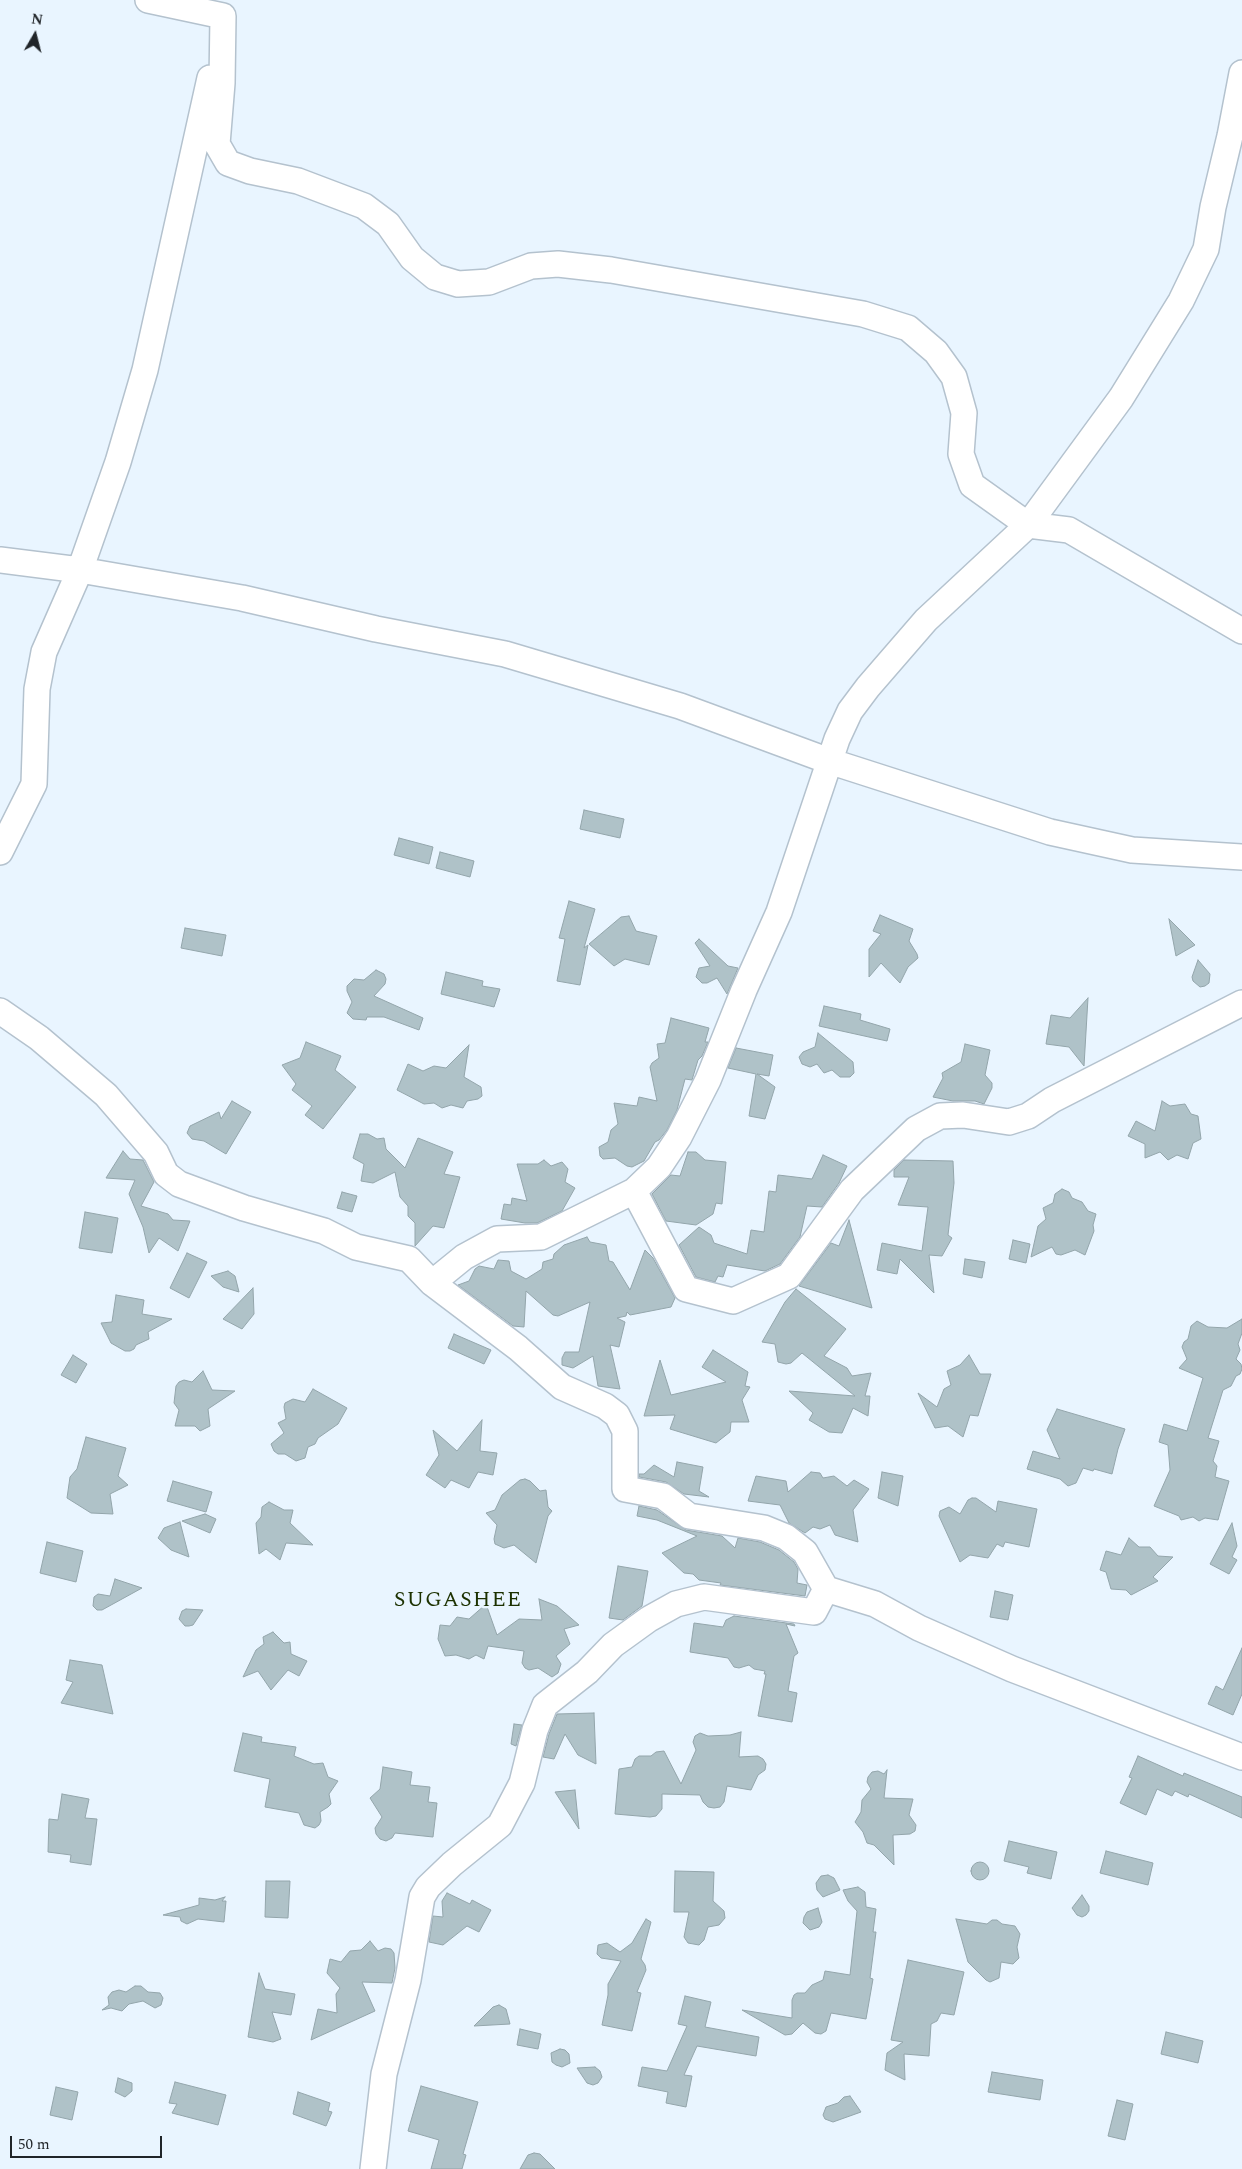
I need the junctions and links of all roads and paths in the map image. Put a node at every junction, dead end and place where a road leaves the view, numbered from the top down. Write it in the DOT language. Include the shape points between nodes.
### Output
graph roads {
  1 [pos="148,0"];
  2 [pos="224,8"];
  3 [pos="1242,73"];
  4 [pos="1028,525"];
  5 [pos="0,560"];
  6 [pos="80,570"];
  7 [pos="1242,631"];
  8 [pos="829,761"];
  9 [pos="0,852"];
  10 [pos="1242,857"];
  11 [pos="1242,1003"];
  12 [pos="0,1011"];
  13 [pos="634,1191"];
  14 [pos="432,1283"];
  15 [pos="826,1589"];
  16 [pos="1242,1757"];
  17 [pos="373,2169"];
  1 -- 2 [label="street"];
  2 -- 4 [label="street" via="217,144 228,163 298,181 364,206 388,224 412,258 434,277 458,284 489,282 531,266 558,264 611,270 853,312 908,328 936,352 954,377 964,413 961,454 972,485"];
  2 -- 6 [label="street" via="145,370 118,462"];
  3 -- 4 [label="street" via="1206,249 1181,302 1121,398"];
  4 -- 7 [label="street" via="1069,530"];
  4 -- 8 [label="street" via="926,620 868,687 850,711"];
  5 -- 6 [label="street"];
  6 -- 8 [label="street" via="242,598 504,654 680,706"];
  6 -- 9 [label="street" via="44,652 36,690 34,784"];
  8 -- 10 [label="street" via="1050,832 1132,850"];
  8 -- 13 [label="street" via="779,912 708,1080 659,1167"];
  11 -- 13 [label="street" via="1052,1100 1028,1116 1009,1122 963,1115 940,1116 916,1129 852,1190 789,1276 733,1302 686,1289"];
  12 -- 14 [label="street" via="39,1038 106,1096 156,1153 166,1174 178,1184 244,1208 324,1231 356,1247 409,1259"];
  13 -- 14 [label="street" via="541,1237 497,1239 464,1256"];
  14 -- 15 [label="street" via="518,1348 562,1387 605,1406 617,1415 625,1431 625,1488 663,1496 689,1516 764,1528 786,1537 805,1552"];
  15 -- 16 [label="street" via="875,1604 919,1628 1012,1668"];
  15 -- 17 [label="street" via="814,1612 704,1597 676,1604 613,1645 587,1672 545,1705 534,1730 522,1783 500,1825 452,1864 422,1897 408,1980 384,2074"];
}
